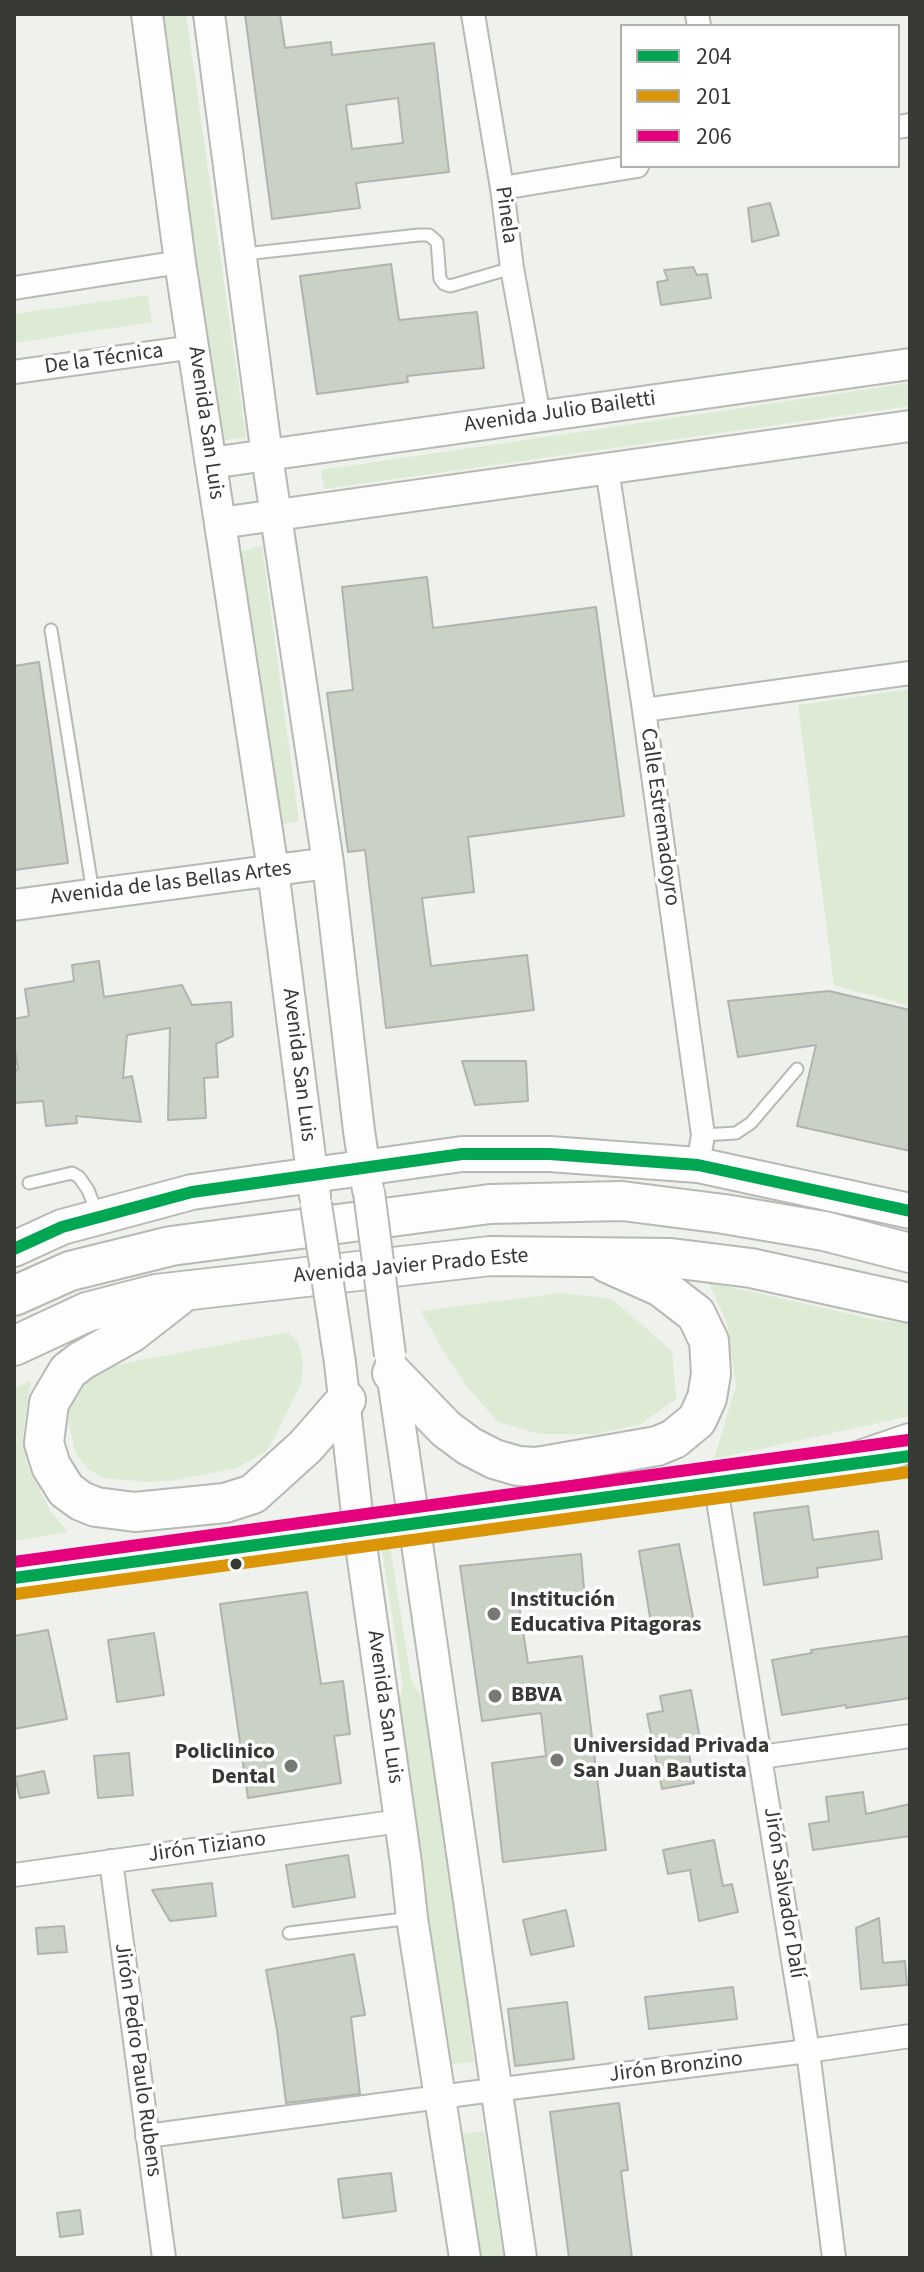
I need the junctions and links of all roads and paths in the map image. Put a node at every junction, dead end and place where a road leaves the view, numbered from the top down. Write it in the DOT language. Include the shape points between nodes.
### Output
graph roads {
  1 [pos="147,14"];
  2 [pos="209,14"];
  3 [pos="473,14"];
  4 [pos="625,168"];
  5 [pos="502,188"];
  6 [pos="241,254"];
  7 [pos="180,262"];
  8 [pos="512,268"];
  9 [pos="14,288"];
  10 [pos="194,347"];
  11 [pos="910,364"];
  12 [pos="14,372"];
  13 [pos="539,416"];
  14 [pos="910,426"];
  15 [pos="267,456"];
  16 [pos="211,463"];
  17 [pos="607,469"];
  18 [pos="276,514"];
  19 [pos="220,523"];
  20 [pos="51,630"];
  21 [pos="910,673"];
  22 [pos="644,710"];
  23 [pos="328,863"];
  24 [pos="273,870"];
  25 [pos="93,893"];
  26 [pos="14,905"];
  27 [pos="797,1069"];
  28 [pos="700,1150"];
  29 [pos="367,1180"];
  30 [pos="29,1183"];
  31 [pos="314,1190"];
  32 [pos="910,1211"];
  33 [pos="98,1216"];
  34 [pos="14,1249"];
  35 [pos="910,1253"];
  36 [pos="590,1256"];
  37 [pos="186,1289"];
  38 [pos="14,1296"];
  39 [pos="910,1303"];
  40 [pos="14,1346"];
  41 [pos="391,1364"];
  42 [pos="346,1400"];
  43 [pos="910,1443"];
  44 [pos="910,1456"];
  45 [pos="843,1466"];
  46 [pos="715,1482"];
  47 [pos="413,1523"];
  48 [pos="359,1531"];
  49 [pos="14,1578"];
  50 [pos="910,1736"];
  51 [pos="761,1757"];
  52 [pos="400,1821"];
  53 [pos="111,1861"];
  54 [pos="14,1875"];
  55 [pos="412,1918"];
  56 [pos="289,1933"];
  57 [pos="910,2036"];
  58 [pos="808,2051"];
  59 [pos="497,2090"];
  60 [pos="441,2097"];
  61 [pos="147,2136"];
  62 [pos="164,2258"];
  63 [pos="465,2258"];
  64 [pos="521,2258"];
  65 [pos="834,2258"];
  1 -- 7 [label="main road, Avenida San Luis"];
  2 -- 6 [label="main road"];
  3 -- 5 [label="street, Pinela"];
  4 -- 5 [label="street"];
  5 -- 8 [label="street, Pinela"];
  6 -- 8 [label="lane" via="429,235 437,242 444,284"];
  6 -- 15 [label="main road"];
  7 -- 9 [label="street"];
  7 -- 10 [label="main road, Avenida San Luis"];
  8 -- 13 [label="street, Pinela"];
  10 -- 12 [label="street, De la Técnica"];
  10 -- 16 [label="main road, Avenida San Luis"];
  11 -- 13 [label="main road, Avenida Julio Bailetti"];
  13 -- 15 [label="main road, Avenida Julio Bailetti"];
  14 -- 17 [label="main road"];
  15 -- 16 [label="main road, Avenida Julio Bailetti"];
  15 -- 18 [label="main road"];
  16 -- 19 [label="main road, Avenida San Luis"];
  17 -- 18 [label="main road"];
  17 -- 22 [label="street, Calle Estremadoyro"];
  18 -- 19 [label="main road"];
  18 -- 23 [label="main road"];
  19 -- 24 [label="main road, Avenida San Luis"];
  20 -- 25 [label="lane"];
  21 -- 22 [label="street"];
  22 -- 28 [label="street, Calle Estremadoyro"];
  23 -- 24 [label="main road, Avenida de las Bellas Artes"];
  23 -- 29 [label="main road"];
  24 -- 25 [label="main road, Avenida de las Bellas Artes"];
  24 -- 31 [label="main road, Avenida San Luis"];
  25 -- 26 [label="main road, Avenida de las Bellas Artes"];
  27 -- 28 [label="lane" via="751,1123"];
  28 -- 29 [label="main road" via="462,1154"];
  28 -- 32 [label="main road"];
  29 -- 31 [label="main road"];
  29 -- 41 [label="main road, bridge"];
  30 -- 33 [label="lane" via="72,1173"];
  31 -- 33 [label="main road" via="192,1192"];
  31 -- 42 [label="main road, Avenida San Luis, bridge"];
  33 -- 34 [label="main road"];
  35 -- 38 [label="highway" via="812,1229 622,1201 490,1204 171,1246 70,1271"];
  36 -- 37 [label="highway, Avenida Javier Prado Este" via="490,1256"];
  36 -- 39 [label="highway, Avenida Javier Prado Este" via="671,1258 751,1268"];
  36 -- 41 [label="highway" via="661,1287 696,1314 709,1341 707,1398 697,1420 674,1439 537,1467 518,1466 494,1459 446,1429"];
  37 -- 40 [label="highway, Avenida Javier Prado Este" via="87,1312"];
  37 -- 42 [label="highway" via="131,1333 68,1371 49,1403 44,1443 51,1466 66,1490 81,1501 135,1512 225,1503 253,1494"];
  41 -- 47 [label="main road"];
  42 -- 48 [label="main road, Avenida San Luis"];
  43 -- 45 [label="highway"];
  44 -- 45 [label="main road"];
  45 -- 46 [label="main road"];
  46 -- 47 [label="main road"];
  46 -- 51 [label="street, Jirón Salvador Dalí"];
  47 -- 48 [label="main road"];
  47 -- 59 [label="main road"];
  48 -- 49 [label="main road"];
  48 -- 52 [label="main road, Avenida San Luis"];
  50 -- 51 [label="street"];
  51 -- 58 [label="street, Jirón Salvador Dalí"];
  52 -- 53 [label="street, Jirón Tiziano"];
  52 -- 55 [label="main road, Avenida San Luis"];
  53 -- 54 [label="street, Jirón Tiziano"];
  53 -- 61 [label="street, Jirón Pedro Paulo Rubens"];
  55 -- 56 [label="lane"];
  55 -- 60 [label="main road, Avenida San Luis"];
  57 -- 58 [label="street, Jirón Bronzino"];
  58 -- 59 [label="street, Jirón Bronzino"];
  58 -- 65 [label="street, Jirón Salvador Dalí"];
  59 -- 60 [label="street, Jirón Bronzino"];
  59 -- 64 [label="main road"];
  60 -- 61 [label="street, Jirón Bronzino"];
  60 -- 63 [label="main road, Avenida San Luis"];
  61 -- 62 [label="street, Jirón Pedro Paulo Rubens"];
}
